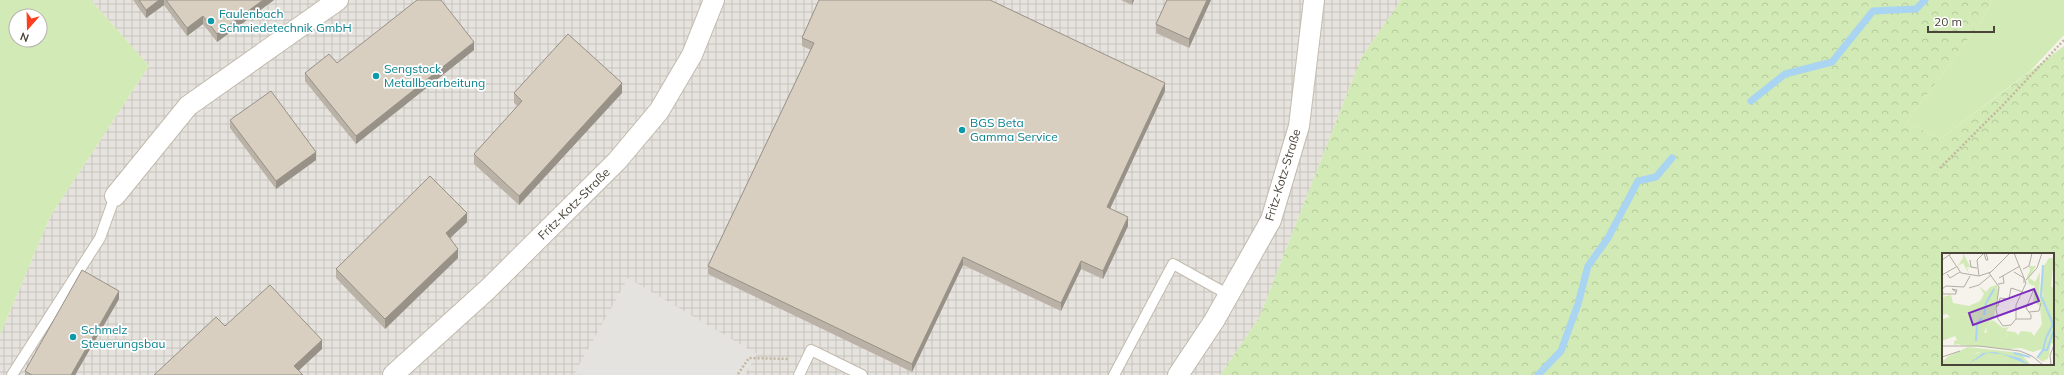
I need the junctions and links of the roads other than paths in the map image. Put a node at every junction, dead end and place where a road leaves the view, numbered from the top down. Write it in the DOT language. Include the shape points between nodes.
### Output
graph roads {
  1 [pos="338,0"];
  2 [pos="714,0"];
  3 [pos="1314,0"];
  4 [pos="116,196"];
  5 [pos="1229,295"];
  6 [pos="12,375"];
  7 [pos="392,375"];
  8 [pos="800,375"];
  9 [pos="862,375"];
  10 [pos="1114,375"];
  11 [pos="1178,375"];
  1 -- 4 [label="street" via="188,106"];
  2 -- 7 [label="street, Fritz-Kotz-Straße" via="692,55 659,111 617,161 488,289"];
  3 -- 5 [label="street, Fritz-Kotz-Straße" via="1299,126 1271,220"];
  4 -- 6 [label="lane" via="100,238"];
  5 -- 10 [label="lane" via="1173,264"];
  5 -- 11 [label="street, Fritz-Kotz-Straße"];
  8 -- 9 [label="lane" via="811,350"];
}
